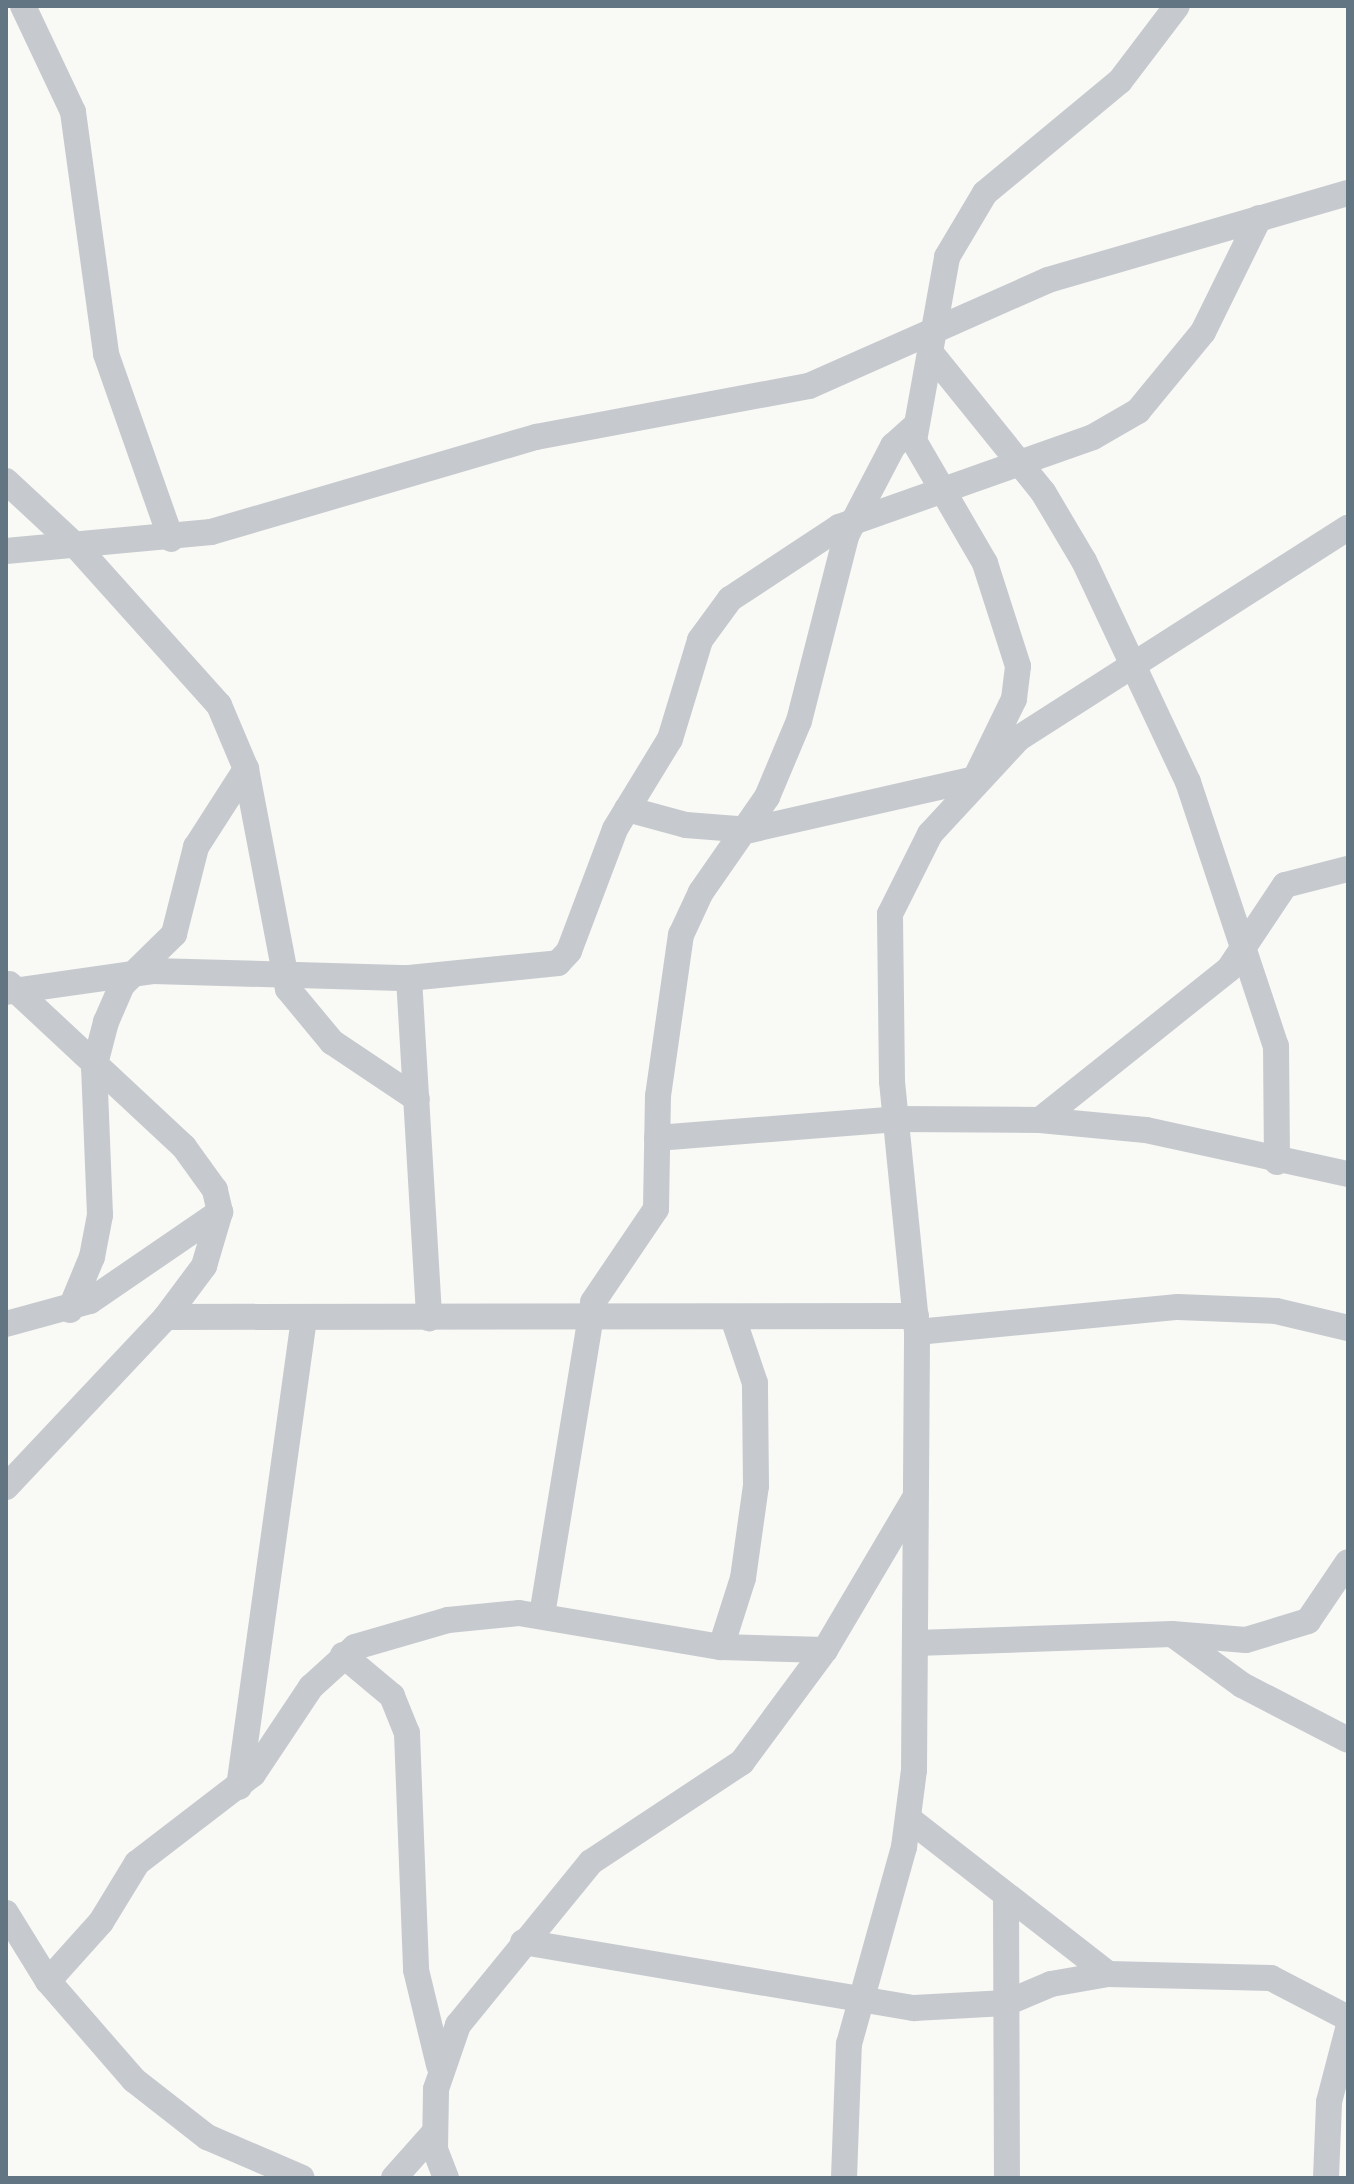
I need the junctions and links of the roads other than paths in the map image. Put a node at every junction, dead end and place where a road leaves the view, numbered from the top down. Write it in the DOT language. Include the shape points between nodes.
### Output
graph roads {
  1 [pos="23,6"];
  2 [pos="1177,6"];
  3 [pos="1348,193"];
  4 [pos="1259,218"];
  5 [pos="931,344"];
  6 [pos="913,428"];
  7 [pos="1021,461"];
  8 [pos="6,481"];
  9 [pos="943,493"];
  10 [pos="855,520"];
  11 [pos="1348,528"];
  12 [pos="171,539"];
  13 [pos="78,548"];
  14 [pos="6,551"];
  15 [pos="1134,662"];
  16 [pos="246,769"];
  17 [pos="975,779"];
  18 [pos="627,809"];
  19 [pos="750,830"];
  20 [pos="1348,869"];
  21 [pos="1245,950"];
  22 [pos="133,972"];
  23 [pos="282,974"];
  24 [pos="409,978"];
  25 [pos="10,988"];
  26 [pos="94,1068"];
  27 [pos="417,1099"];
  28 [pos="897,1119"];
  29 [pos="1040,1120"];
  30 [pos="657,1138"];
  31 [pos="1277,1162"];
  32 [pos="1348,1174"];
  33 [pos="220,1212"];
  34 [pos="70,1310"];
  35 [pos="12,1316"];
  36 [pos="166,1317"];
  37 [pos="429,1318"];
  38 [pos="304,1319"];
  39 [pos="587,1321"];
  40 [pos="734,1321"];
  41 [pos="917,1324"];
  42 [pos="1348,1328"];
  43 [pos="6,1487"];
  44 [pos="916,1495"];
  45 [pos="1348,1562"];
  46 [pos="542,1615"];
  47 [pos="1172,1634"];
  48 [pos="917,1643"];
  49 [pos="721,1647"];
  50 [pos="825,1650"];
  51 [pos="343,1655"];
  52 [pos="1348,1740"];
  53 [pos="239,1787"];
  54 [pos="909,1819"];
  55 [pos="1006,1897"];
  56 [pos="8,1921"];
  57 [pos="523,1942"];
  58 [pos="1108,1974"];
  59 [pos="48,1981"];
  60 [pos="857,2001"];
  61 [pos="1006,2003"];
  62 [pos="1348,2018"];
  63 [pos="1348,2029"];
  64 [pos="439,2065"];
  65 [pos="434,2133"];
  66 [pos="302,2178"];
  67 [pos="394,2178"];
  68 [pos="446,2178"];
  69 [pos="844,2178"];
  70 [pos="1007,2178"];
  71 [pos="1326,2178"];
  1 -- 12 [label="street" via="73,112 106,354"];
  2 -- 5 [label="street" via="1120,81 985,193 947,257"];
  3 -- 4 [label="street"];
  4 -- 5 [label="street" via="1048,280"];
  4 -- 7 [label="street" via="1203,332 1138,411 1093,437"];
  5 -- 6 [label="street"];
  5 -- 7 [label="street"];
  5 -- 12 [label="street" via="809,386 536,437 282,514"];
  6 -- 9 [label="street" via="922,461"];
  6 -- 10 [label="street" via="893,446"];
  7 -- 9 [label="street"];
  7 -- 15 [label="street" via="1084,561"];
  8 -- 13 [label="street"];
  9 -- 10 [label="street"];
  9 -- 17 [label="street" via="998,592 1018,666 1014,699"];
  10 -- 18 [label="street" via="768,572 712,619 670,739"];
  10 -- 19 [label="street" via="839,556 799,721"];
  11 -- 15 [label="street"];
  12 -- 13 [label="street"];
  13 -- 14 [label="street"];
  13 -- 16 [label="street" via="219,705"];
  15 -- 17 [label="street" via="1019,738"];
  15 -- 21 [label="street" via="1204,821"];
  16 -- 22 [label="street" via="196,847 174,934"];
  16 -- 23 [label="street"];
  17 -- 19 [label="street"];
  17 -- 28 [label="street" via="915,855 890,914 886,975"];
  18 -- 19 [label="street" via="686,825"];
  18 -- 24 [label="street" via="564,959 543,969"];
  19 -- 30 [label="street" via="701,892 681,935"];
  20 -- 21 [label="street" via="1285,885"];
  21 -- 29 [label="street"];
  21 -- 31 [label="street" via="1276,1046"];
  22 -- 23 [label="street"];
  22 -- 25 [label="street"];
  22 -- 26 [label="street" via="112,1004"];
  23 -- 24 [label="street"];
  23 -- 27 [label="street" via="313,1025"];
  24 -- 27 [label="street"];
  25 -- 26 [label="street"];
  26 -- 33 [label="street" via="184,1147 215,1190"];
  26 -- 34 [label="street" via="100,1215"];
  27 -- 37 [label="street"];
  28 -- 29 [label="street"];
  28 -- 30 [label="street"];
  28 -- 41 [label="street"];
  29 -- 31 [label="street" via="1146,1130"];
  30 -- 39 [label="street" via="654,1216 600,1285"];
  31 -- 32 [label="street"];
  33 -- 34 [label="street" via="150,1265"];
  33 -- 36 [label="street" via="204,1266"];
  34 -- 35 [label="street"];
  36 -- 38 [label="street"];
  36 -- 43 [label="street"];
  37 -- 38 [label="street"];
  37 -- 39 [label="street"];
  38 -- 53 [label="street"];
  39 -- 40 [label="street"];
  39 -- 46 [label="street"];
  40 -- 41 [label="street"];
  40 -- 49 [label="street" via="755,1383 756,1486 743,1578"];
  41 -- 42 [label="street" via="1178,1307 1276,1311"];
  41 -- 44 [label="street"];
  44 -- 48 [label="street"];
  44 -- 50 [label="street"];
  45 -- 47 [label="street" via="1318,1613 1298,1626 1246,1640"];
  46 -- 49 [label="street"];
  46 -- 51 [label="street" via="448,1620"];
  47 -- 48 [label="street"];
  47 -- 52 [label="street" via="1242,1685"];
  48 -- 54 [label="street"];
  49 -- 50 [label="street"];
  50 -- 57 [label="street" via="742,1762 591,1862"];
  51 -- 53 [label="street"];
  51 -- 64 [label="street" via="392,1696 407,1733 416,1970"];
  53 -- 59 [label="street" via="137,1863 101,1922"];
  54 -- 55 [label="street"];
  54 -- 60 [label="street"];
  55 -- 58 [label="street"];
  55 -- 61 [label="street"];
  56 -- 59 [label="street"];
  57 -- 60 [label="street"];
  57 -- 64 [label="street" via="458,2025"];
  58 -- 61 [label="street" via="1051,1984"];
  58 -- 62 [label="street" via="1271,1978"];
  59 -- 66 [label="street" via="169,2112 207,2137"];
  60 -- 61 [label="street" via="936,2009"];
  60 -- 69 [label="street"];
  61 -- 70 [label="street"];
  63 -- 71 [label="street" via="1329,2102"];
  64 -- 65 [label="street"];
  65 -- 67 [label="street"];
  65 -- 68 [label="street"];
}
